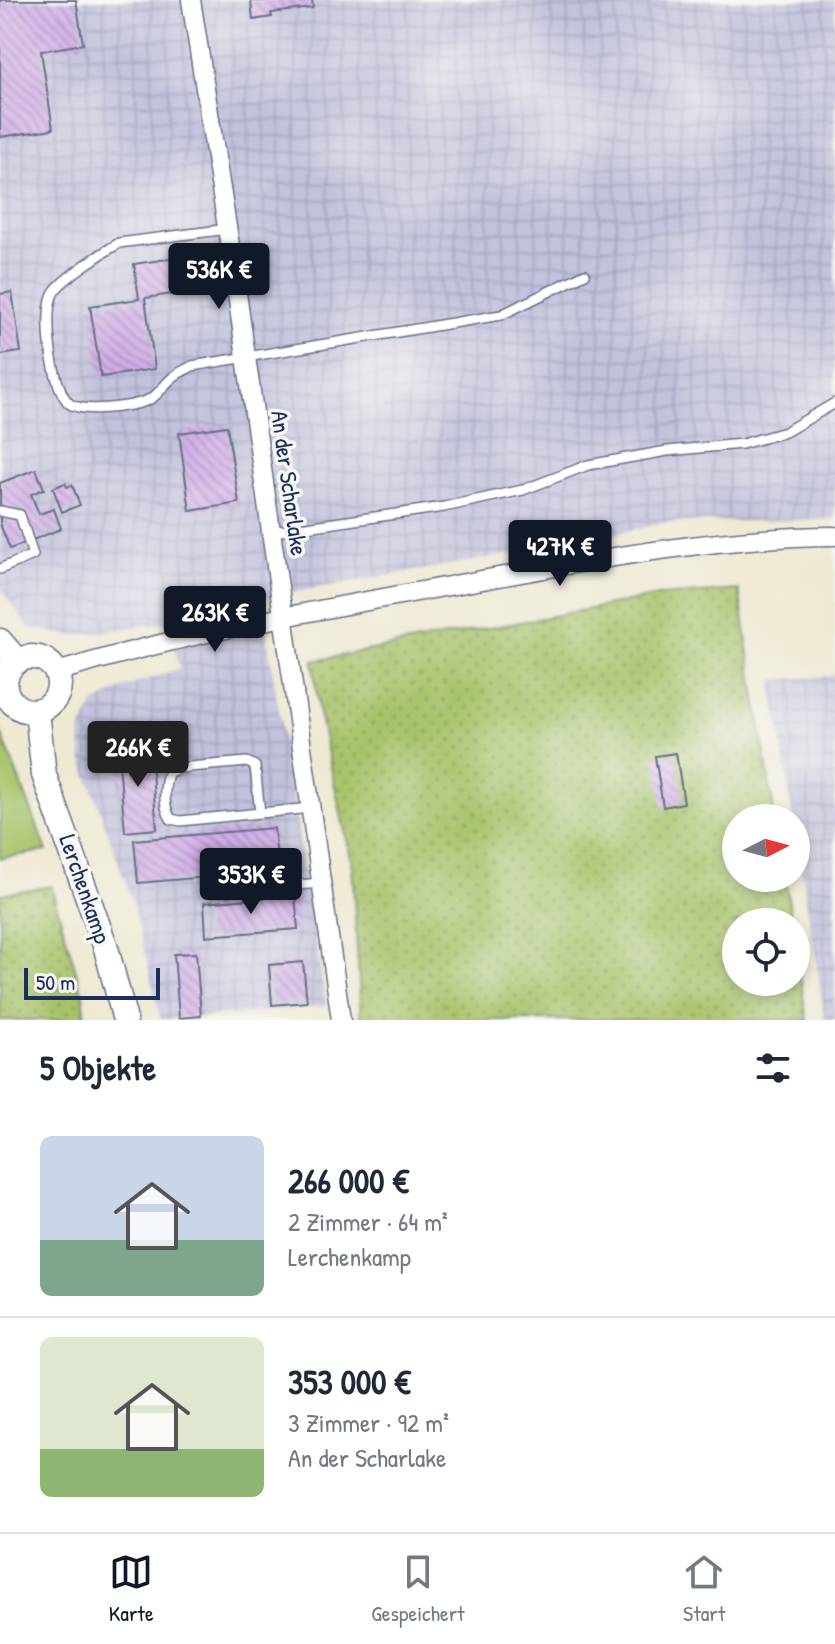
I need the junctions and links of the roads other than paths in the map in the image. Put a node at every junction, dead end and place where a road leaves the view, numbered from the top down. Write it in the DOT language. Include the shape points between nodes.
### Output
graph roads {
  1 [pos="191,0"];
  2 [pos="228,229"];
  3 [pos="585,274"];
  4 [pos="246,357"];
  5 [pos="835,403"];
  6 [pos="0,511"];
  7 [pos="272,532"];
  8 [pos="835,536"];
  9 [pos="0,569"];
  10 [pos="284,617"];
  11 [pos="0,641"];
  12 [pos="17,661"];
  13 [pos="57,672"];
  14 [pos="37,711"];
  15 [pos="311,808"];
  16 [pos="260,813"];
  17 [pos="322,883"];
  18 [pos="210,892"];
  19 [pos="125,1020"];
  20 [pos="341,1020"];
  1 -- 2 [label="street, An der Scharlake"];
  2 -- 4 [label="street, An der Scharlake"];
  2 -- 4 [label="lane" via="119,243 105,251 54,292 49,305 51,354 69,404 87,410 142,402 192,366"];
  3 -- 4 [label="lane" via="501,315"];
  4 -- 7 [label="street, An der Scharlake"];
  5 -- 7 [label="lane" via="785,432 742,444 588,465 523,490 444,507"];
  6 -- 9 [label="lane" via="20,515 33,555"];
  7 -- 10 [label="street, An der Scharlake"];
  8 -- 10 [label="street" via="708,543"];
  10 -- 13 [label="street"];
  10 -- 15 [label="street, An der Scharlake"];
  11 -- 12 [label="street"];
  12 -- 13 [label="street" via="44,659"];
  12 -- 14 [label="street" via="6,674 5,691 22,710"];
  13 -- 14 [label="street" via="55,699"];
  14 -- 19 [label="street, Lerchenkamp" via="44,775 106,948"];
  15 -- 16 [label="lane"];
  15 -- 17 [label="street, An der Scharlake"];
  16 -- 16 [label="lane" via="171,819 168,773 247,762 255,766"];
  17 -- 18 [label="lane"];
  17 -- 20 [label="street, An der Scharlake"];
}
